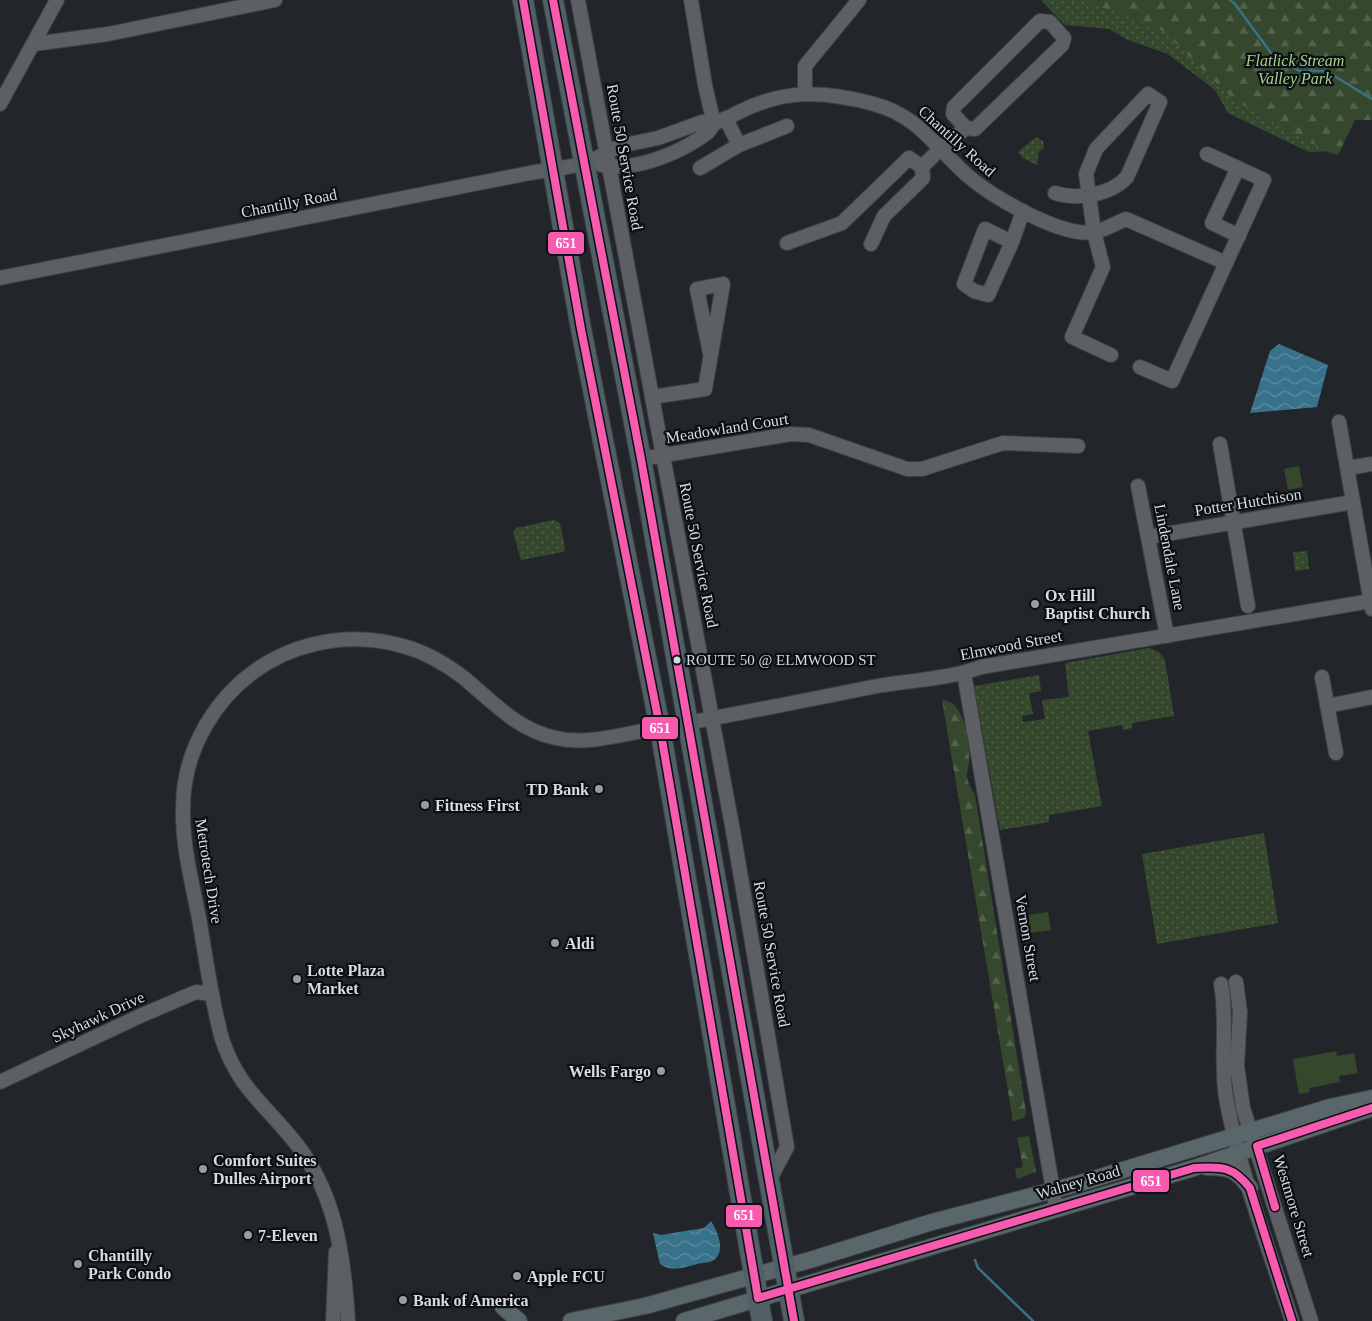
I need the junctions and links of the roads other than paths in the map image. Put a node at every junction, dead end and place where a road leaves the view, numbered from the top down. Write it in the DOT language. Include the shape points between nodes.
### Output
graph roads {
  1 [pos="57,0"];
  2 [pos="274,0"];
  3 [pos="523,0"];
  4 [pos="554,0"];
  5 [pos="578,0"];
  6 [pos="691,0"];
  7 [pos="859,0"];
  8 [pos="34,44"];
  9 [pos="806,93"];
  10 [pos="0,104"];
  11 [pos="720,122"];
  12 [pos="787,126"];
  13 [pos="966,128"];
  14 [pos="739,145"];
  15 [pos="942,147"];
  16 [pos="1207,154"];
  17 [pos="607,159"];
  18 [pos="585,164"];
  19 [pos="922,167"];
  20 [pos="700,168"];
  21 [pos="1238,168"];
  22 [pos="553,169"];
  23 [pos="1055,192"];
  24 [pos="1088,195"];
  25 [pos="1023,211"];
  26 [pos="1094,232"];
  27 [pos="1239,236"];
  28 [pos="1012,242"];
  29 [pos="787,243"];
  30 [pos="871,244"];
  31 [pos="1226,263"];
  32 [pos="0,278"];
  33 [pos="710,353"];
  34 [pos="1110,355"];
  35 [pos="1140,367"];
  36 [pos="652,397"];
  37 [pos="1340,422"];
  38 [pos="1220,444"];
  39 [pos="1078,446"];
  40 [pos="662,456"];
  41 [pos="641,460"];
  42 [pos="1372,464"];
  43 [pos="1348,468"];
  44 [pos="1138,486"];
  45 [pos="1353,502"];
  46 [pos="1234,522"];
  47 [pos="1148,537"];
  48 [pos="1367,552"];
  49 [pos="1371,605"];
  50 [pos="1248,606"];
  51 [pos="1167,636"];
  52 [pos="964,673"];
  53 [pos="1322,677"];
  54 [pos="1372,697"];
  55 [pos="1327,706"];
  56 [pos="712,719"];
  57 [pos="689,723"];
  58 [pos="660,728"];
  59 [pos="1336,753"];
  60 [pos="1236,982"];
  61 [pos="1222,984"];
  62 [pos="212,994"];
  63 [pos="0,1082"];
  64 [pos="1372,1098"];
  65 [pos="1372,1108"];
  66 [pos="1235,1136"];
  67 [pos="1254,1138"];
  68 [pos="1240,1152"];
  69 [pos="1194,1168"];
  70 [pos="769,1181"];
  71 [pos="1250,1188"];
  72 [pos="1053,1190"];
  73 [pos="1056,1208"];
  74 [pos="337,1234"];
  75 [pos="785,1267"];
  76 [pos="754,1275"];
  77 [pos="789,1290"];
  78 [pos="758,1298"];
  79 [pos="503,1307"];
  80 [pos="333,1321"];
  81 [pos="348,1321"];
  82 [pos="519,1321"];
  83 [pos="571,1321"];
  84 [pos="684,1321"];
  85 [pos="762,1321"];
  86 [pos="794,1321"];
  87 [pos="1292,1321"];
  88 [pos="1311,1321"];
  1 -- 8 [label="street"];
  2 -- 8 [label="street" via="108,34"];
  3 -- 22 [label="highway"];
  4 -- 18 [label="highway"];
  5 -- 17 [label="street, Route 50 Service Road"];
  6 -- 11 [label="street" via="705,85"];
  7 -- 9 [label="street" via="805,66"];
  8 -- 10 [label="street"];
  9 -- 11 [label="street, Chantilly Road" via="748,107"];
  9 -- 15 [label="street, Chantilly Road" via="841,95 885,107 920,128"];
  11 -- 14 [label="street"];
  11 -- 17 [label="street, Chantilly Road" via="702,122 658,138 620,146"];
  11 -- 17 [label="street, Chantilly Road" via="672,153 627,167"];
  12 -- 14 [label="street"];
  13 -- 13 [label="street" via="975,129 1062,45 1064,38 1050,22 1040,21 954,107 953,114"];
  13 -- 15 [label="street"];
  14 -- 20 [label="street"];
  15 -- 19 [label="street"];
  15 -- 25 [label="street, Chantilly Road" via="984,189"];
  16 -- 21 [label="street"];
  17 -- 18 [label="street, Chantilly Road"];
  17 -- 36 [label="street, Route 50 Service Road"];
  18 -- 22 [label="street, Chantilly Road"];
  18 -- 41 [label="highway"];
  19 -- 29 [label="street" via="909,158 842,223"];
  19 -- 30 [label="street" via="923,178 884,216"];
  21 -- 27 [label="street" via="1264,180"];
  21 -- 27 [label="street" via="1212,222"];
  22 -- 32 [label="street, Chantilly Road"];
  22 -- 58 [label="highway" via="600,432"];
  23 -- 24 [label="street" via="1069,198"];
  24 -- 24 [label="street" via="1086,174 1096,149 1148,94 1160,102 1127,177 1120,185"];
  24 -- 26 [label="street"];
  25 -- 26 [label="street, Chantilly Road" via="1067,229"];
  25 -- 28 [label="street"];
  26 -- 31 [label="street, Chantilly Road" via="1126,220"];
  26 -- 34 [label="street" via="1103,268 1072,337"];
  27 -- 31 [label="street"];
  28 -- 28 [label="street" via="985,229 964,284 988,295"];
  31 -- 35 [label="street" via="1172,381"];
  33 -- 36 [label="street" via="705,390"];
  36 -- 40 [label="street, Route 50 Service Road"];
  37 -- 43 [label="street"];
  38 -- 46 [label="street"];
  39 -- 40 [label="street, Meadowland Court" via="1004,443 922,469 907,469 809,435 791,434"];
  40 -- 41 [label="street, Meadowland Court"];
  40 -- 56 [label="street, Route 50 Service Road"];
  41 -- 57 [label="highway"];
  42 -- 43 [label="street"];
  43 -- 45 [label="street"];
  44 -- 47 [label="street, Lindendale Lane"];
  45 -- 46 [label="street, Potter Hutchison"];
  45 -- 48 [label="street"];
  46 -- 47 [label="street, Potter Hutchison"];
  46 -- 50 [label="street"];
  47 -- 51 [label="street, Lindendale Lane"];
  48 -- 49 [label="street"];
  49 -- 51 [label="street, Elmwood Street"];
  51 -- 52 [label="street, Elmwood Street" via="981,667"];
  52 -- 56 [label="street, Elmwood Street"];
  52 -- 72 [label="street, Vernon Street"];
  53 -- 55 [label="street"];
  54 -- 55 [label="street"];
  55 -- 59 [label="street"];
  56 -- 57 [label="street, Elmwood Street"];
  56 -- 70 [label="street, Route 50 Service Road" via="787,1147"];
  57 -- 58 [label="street, Metrotech Drive"];
  57 -- 70 [label="highway"];
  58 -- 62 [label="street, Metrotech Drive" via="594,739 556,738 510,718 443,663 419,651 380,641 325,642 298,649 272,661 248,676 217,708 195,748 186,777 183,808 185,840"];
  58 -- 76 [label="highway"];
  60 -- 67 [label="street, Westmore Street" via="1240,1012 1238,1079"];
  61 -- 66 [label="street" via="1225,1017 1222,1063"];
  62 -- 63 [label="street, Skyhawk Drive" via="196,992"];
  62 -- 74 [label="street, Metrotech Drive" via="222,1039 234,1069 260,1105 308,1158 323,1185"];
  64 -- 67 [label="main road, Walney Road" via="1330,1107"];
  65 -- 67 [label="main road, Walney Road"];
  66 -- 67 [label="main road, Walney Road"];
  66 -- 68 [label="street"];
  66 -- 72 [label="main road, Walney Road"];
  67 -- 68 [label="main road, Walney Road"];
  67 -- 88 [label="street, Westmore Street"];
  68 -- 69 [label="main road, Walney Road"];
  68 -- 71 [label="street"];
  69 -- 71 [label="main road" via="1232,1170 1242,1176"];
  69 -- 73 [label="main road, Walney Road"];
  70 -- 75 [label="highway"];
  71 -- 87 [label="street"];
  72 -- 73 [label="street, Vernon Street"];
  72 -- 75 [label="main road, Walney Road" via="932,1222"];
  73 -- 77 [label="main road, Walney Road"];
  74 -- 80 [label="street, Metrotech Drive"];
  74 -- 81 [label="street, Metrotech Drive" via="346,1273"];
  75 -- 76 [label="main road, Walney Road"];
  75 -- 77 [label="highway"];
  76 -- 78 [label="highway"];
  76 -- 83 [label="main road, Walney Road" via="645,1306"];
  77 -- 78 [label="main road, Walney Road"];
  77 -- 86 [label="highway"];
  78 -- 84 [label="main road, Walney Road"];
  78 -- 85 [label="highway"];
  79 -- 82 [label="main road"];
}
